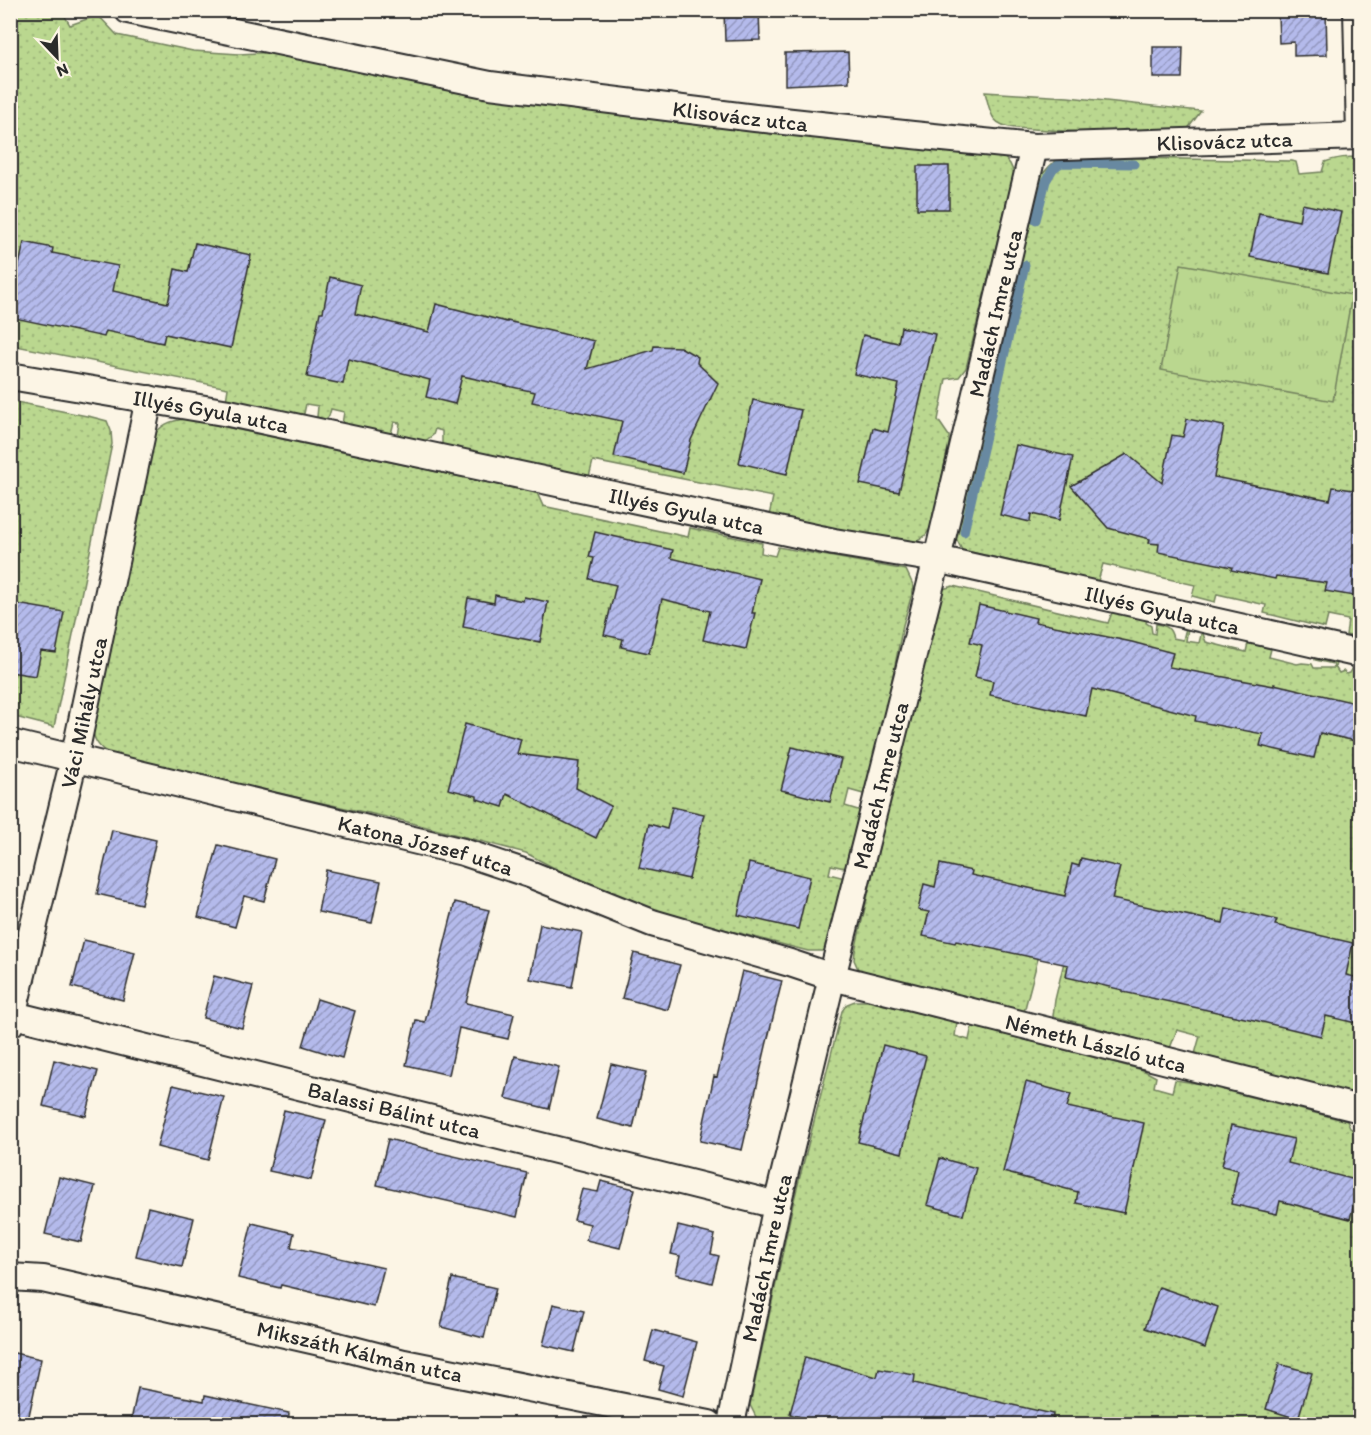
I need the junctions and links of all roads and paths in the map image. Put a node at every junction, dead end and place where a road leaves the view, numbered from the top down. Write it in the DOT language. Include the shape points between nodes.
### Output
graph roads {
  1 [pos="128,10"];
  2 [pos="1357,10"];
  3 [pos="1360,136"];
  4 [pos="1034,147"];
  5 [pos="10,376"];
  6 [pos="149,399"];
  7 [pos="937,559"];
  8 [pos="1360,654"];
  9 [pos="10,743"];
  10 [pos="74,759"];
  11 [pos="832,977"];
  12 [pos="11,1018"];
  13 [pos="1360,1109"];
  14 [pos="777,1205"];
  15 [pos="10,1277"];
  16 [pos="709,1425"];
  17 [pos="731,1425"];
  1 -- 4 [label="street, Klisovácz utca" via="490,85 744,117"];
  2 -- 3 [label="street"];
  3 -- 4 [label="street, Klisovácz utca"];
  4 -- 7 [label="street, Madách Imre utca"];
  5 -- 6 [label="street, Illyés Gyula utca"];
  6 -- 7 [label="street, Illyés Gyula utca" via="834,542"];
  6 -- 10 [label="street, Váci Mihály utca"];
  7 -- 8 [label="street, Illyés Gyula utca"];
  7 -- 11 [label="street, Madách Imre utca"];
  9 -- 10 [label="street, Katona József utca"];
  10 -- 11 [label="street, Katona József utca" via="463,852 652,923"];
  10 -- 12 [label="street, Váci Mihály utca"];
  11 -- 13 [label="street, Németh László utca"];
  11 -- 14 [label="street, Madách Imre utca"];
  12 -- 14 [label="street, Balassi Bálint utca"];
  14 -- 17 [label="street, Madách Imre utca"];
  15 -- 16 [label="street, Mikszáth Kálmán utca" via="43,1279 404,1362"];
}
